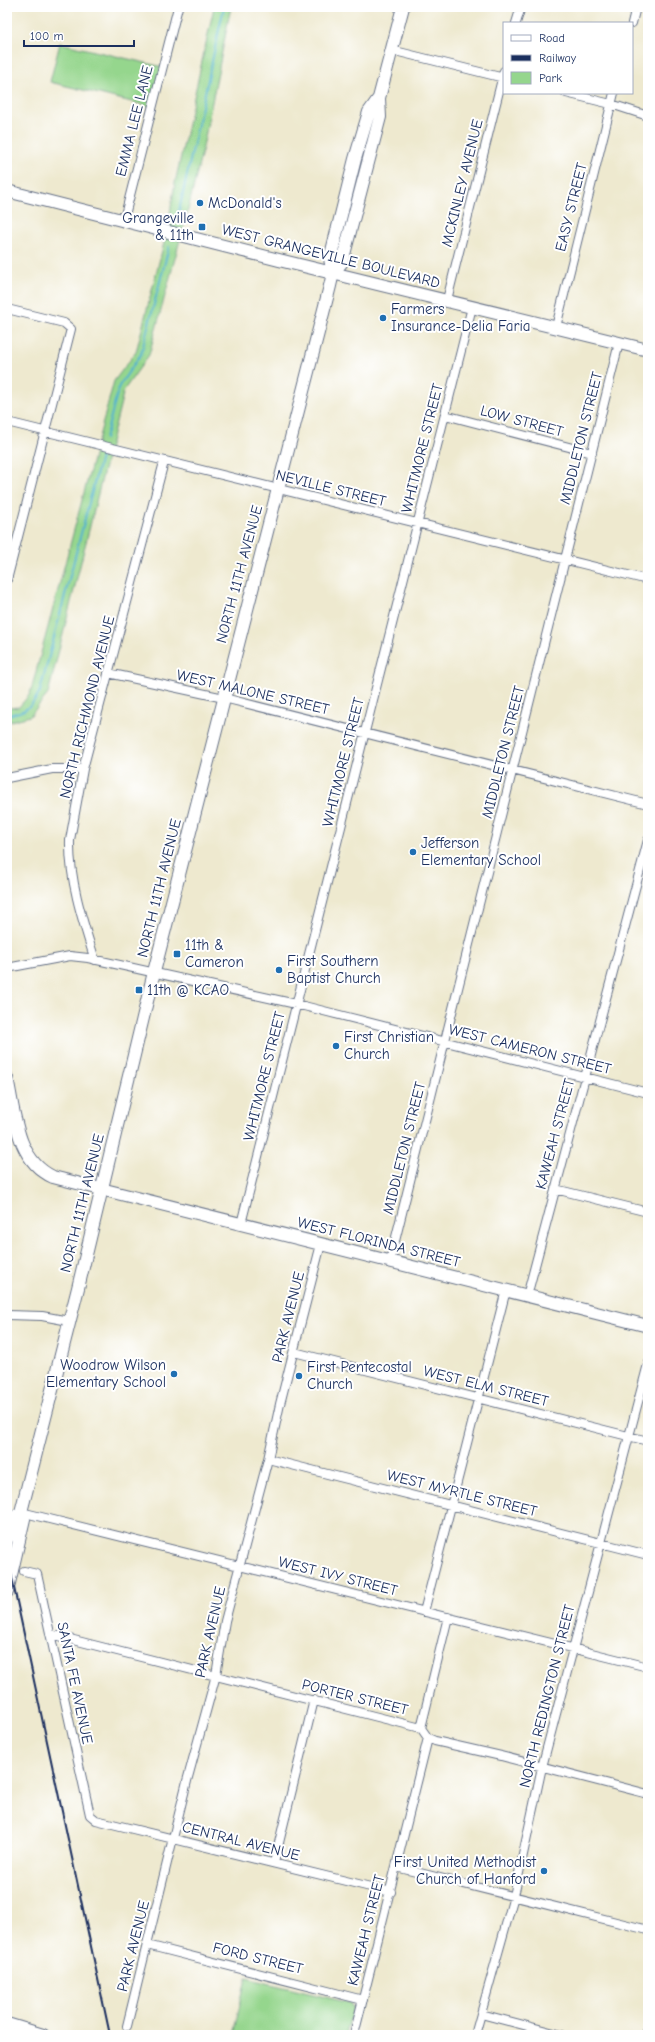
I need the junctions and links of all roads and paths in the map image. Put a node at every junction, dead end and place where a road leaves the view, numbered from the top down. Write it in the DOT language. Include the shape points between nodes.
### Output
graph roads {
  1 [pos="178,7"];
  2 [pos="403,7"];
  3 [pos="520,7"];
  4 [pos="636,7"];
  5 [pos="516,22"];
  6 [pos="632,22"];
  7 [pos="391,50"];
  8 [pos="503,75"];
  9 [pos="570,94"];
  10 [pos="614,94"];
  11 [pos="612,104"];
  12 [pos="648,116"];
  13 [pos="7,191"];
  14 [pos="124,219"];
  15 [pos="333,273"];
  16 [pos="447,300"];
  17 [pos="472,307"];
  18 [pos="7,309"];
  19 [pos="556,327"];
  20 [pos="619,343"];
  21 [pos="648,350"];
  22 [pos="445,415"];
  23 [pos="7,422"];
  24 [pos="44,432"];
  25 [pos="592,453"];
  26 [pos="164,462"];
  27 [pos="278,490"];
  28 [pos="417,524"];
  29 [pos="7,540"];
  30 [pos="16,542"];
  31 [pos="565,560"];
  32 [pos="7,580"];
  33 [pos="648,580"];
  34 [pos="108,674"];
  35 [pos="224,698"];
  36 [pos="364,734"];
  37 [pos="84,770"];
  38 [pos="513,771"];
  39 [pos="7,778"];
  40 [pos="648,804"];
  41 [pos="648,840"];
  42 [pos="95,960"];
  43 [pos="7,968"];
  44 [pos="154,972"];
  45 [pos="296,1004"];
  46 [pos="445,1042"];
  47 [pos="585,1077"];
  48 [pos="7,1078"];
  49 [pos="648,1093"];
  50 [pos="102,1189"];
  51 [pos="555,1189"];
  52 [pos="648,1212"];
  53 [pos="241,1224"];
  54 [pos="321,1244"];
  55 [pos="390,1261"];
  56 [pos="506,1290"];
  57 [pos="527,1296"];
  58 [pos="7,1314"];
  59 [pos="69,1321"];
  60 [pos="648,1326"];
  61 [pos="294,1352"];
  62 [pos="648,1364"];
  63 [pos="479,1399"];
  64 [pos="629,1436"];
  65 [pos="648,1441"];
  66 [pos="268,1459"];
  67 [pos="452,1505"];
  68 [pos="21,1512"];
  69 [pos="7,1539"];
  70 [pos="601,1543"];
  71 [pos="648,1555"];
  72 [pos="241,1566"];
  73 [pos="24,1571"];
  74 [pos="7,1592"];
  75 [pos="424,1612"];
  76 [pos="448,1618"];
  77 [pos="50,1634"];
  78 [pos="573,1648"];
  79 [pos="648,1667"];
  80 [pos="216,1675"];
  81 [pos="314,1700"];
  82 [pos="421,1728"];
  83 [pos="428,1738"];
  84 [pos="542,1767"];
  85 [pos="648,1794"];
  86 [pos="88,1811"];
  87 [pos="173,1839"];
  88 [pos="274,1863"];
  89 [pos="396,1868"];
  90 [pos="391,1892"];
  91 [pos="514,1896"];
  92 [pos="648,1930"];
  93 [pos="147,1945"];
  94 [pos="363,2000"];
  95 [pos="481,2014"];
  96 [pos="7,2024"];
  97 [pos="127,2026"];
  98 [pos="648,2028"];
  99 [pos="43,2035"];
  100 [pos="354,2035"];
  101 [pos="475,2035"];
  102 [pos="562,2035"];
  103 [pos="646,2035"];
  1 -- 14 [label="street, EMMA LEE LANE"];
  2 -- 7 [label="main road, NORTH 11TH AVENUE"];
  3 -- 5 [label="street"];
  4 -- 6 [label="street"];
  7 -- 8 [label="street"];
  7 -- 15 [label="main road, NORTH 11TH AVENUE" via="379,98 380,117 342,262"];
  8 -- 16 [label="street, MCKINLEY AVENUE"];
  9 -- 11 [label="street"];
  10 -- 11 [label="street, EASY STREET"];
  11 -- 12 [label="street"];
  11 -- 19 [label="street, EASY STREET"];
  13 -- 14 [label="main road, WEST GRANGEVILLE BOULEVARD"];
  14 -- 15 [label="main road, WEST GRANGEVILLE BOULEVARD"];
  15 -- 16 [label="main road, WEST GRANGEVILLE BOULEVARD"];
  15 -- 27 [label="main road, NORTH 11TH AVENUE"];
  16 -- 17 [label="main road, WEST GRANGEVILLE BOULEVARD"];
  17 -- 19 [label="main road, WEST GRANGEVILLE BOULEVARD"];
  17 -- 22 [label="street, WHITMORE STREET"];
  18 -- 24 [label="street" via="64,323 71,328"];
  19 -- 20 [label="main road, WEST GRANGEVILLE BOULEVARD"];
  20 -- 21 [label="main road, WEST GRANGEVILLE BOULEVARD"];
  20 -- 25 [label="street, MIDDLETON STREET"];
  22 -- 25 [label="street, LOW STREET"];
  22 -- 28 [label="street, WHITMORE STREET"];
  23 -- 24 [label="street, NEVILLE STREET"];
  24 -- 26 [label="street, NEVILLE STREET"];
  24 -- 30 [label="street"];
  25 -- 31 [label="street, MIDDLETON STREET"];
  26 -- 27 [label="street, NEVILLE STREET"];
  26 -- 34 [label="street, NORTH RICHMOND AVENUE"];
  27 -- 28 [label="street, NEVILLE STREET"];
  27 -- 35 [label="main road, NORTH 11TH AVENUE"];
  28 -- 31 [label="street, NEVILLE STREET"];
  28 -- 36 [label="street, WHITMORE STREET"];
  29 -- 30 [label="street"];
  30 -- 32 [label="street"];
  31 -- 33 [label="street, NEVILLE STREET"];
  31 -- 38 [label="street, MIDDLETON STREET"];
  34 -- 35 [label="street, WEST MALONE STREET"];
  34 -- 37 [label="street, NORTH RICHMOND AVENUE"];
  35 -- 36 [label="street, WEST MALONE STREET"];
  35 -- 44 [label="main road, NORTH 11TH AVENUE"];
  36 -- 38 [label="street, WEST MALONE STREET"];
  36 -- 45 [label="street, WHITMORE STREET"];
  37 -- 39 [label="street" via="52,769"];
  37 -- 42 [label="street, NORTH RICHMOND AVENUE" via="70,840 70,852 74,882"];
  38 -- 40 [label="street, WEST MALONE STREET"];
  38 -- 46 [label="street, MIDDLETON STREET"];
  41 -- 47 [label="street, KAWEAH STREET"];
  42 -- 43 [label="street, WEST CAMERON STREET" via="70,956"];
  42 -- 44 [label="street, WEST CAMERON STREET"];
  44 -- 45 [label="street, WEST CAMERON STREET"];
  44 -- 50 [label="main road, NORTH 11TH AVENUE"];
  45 -- 46 [label="street, WEST CAMERON STREET"];
  45 -- 53 [label="street, WHITMORE STREET"];
  46 -- 47 [label="street, WEST CAMERON STREET"];
  46 -- 55 [label="street, MIDDLETON STREET"];
  47 -- 49 [label="street, WEST CAMERON STREET"];
  47 -- 51 [label="street, KAWEAH STREET"];
  48 -- 50 [label="main road, WEST FLORINDA STREET" via="20,1139 36,1166 53,1177"];
  50 -- 53 [label="main road, WEST FLORINDA STREET"];
  50 -- 59 [label="main road, NORTH 11TH AVENUE"];
  51 -- 52 [label="street"];
  51 -- 57 [label="street, KAWEAH STREET"];
  53 -- 54 [label="main road, WEST FLORINDA STREET"];
  54 -- 55 [label="main road, WEST FLORINDA STREET"];
  54 -- 61 [label="street, PARK AVENUE"];
  55 -- 56 [label="main road, WEST FLORINDA STREET"];
  56 -- 57 [label="main road, WEST FLORINDA STREET"];
  56 -- 63 [label="street"];
  57 -- 60 [label="main road, WEST FLORINDA STREET"];
  58 -- 59 [label="street"];
  59 -- 68 [label="main road, NORTH 11TH AVENUE"];
  61 -- 63 [label="street, WEST ELM STREET"];
  61 -- 66 [label="street, PARK AVENUE"];
  62 -- 64 [label="street, NORTH REDINGTON STREET"];
  63 -- 64 [label="street, WEST ELM STREET"];
  63 -- 67 [label="street"];
  64 -- 65 [label="street, WEST ELM STREET"];
  64 -- 70 [label="street, NORTH REDINGTON STREET"];
  66 -- 67 [label="street, WEST MYRTLE STREET"];
  66 -- 72 [label="street, PARK AVENUE"];
  67 -- 70 [label="street, WEST MYRTLE STREET"];
  67 -- 75 [label="street"];
  68 -- 69 [label="main road, NORTH 11TH AVENUE" via="12,1519"];
  68 -- 72 [label="street, WEST IVY STREET"];
  68 -- 74 [label="main road, NORTH 11TH AVENUE" via="24,1519"];
  70 -- 71 [label="street, WEST MYRTLE STREET"];
  70 -- 78 [label="street, NORTH REDINGTON STREET"];
  72 -- 75 [label="street, WEST IVY STREET"];
  72 -- 80 [label="street, PARK AVENUE" via="225,1621"];
  73 -- 77 [label="street, SANTA FE AVENUE" via="37,1574"];
  75 -- 76 [label="street, WEST IVY STREET"];
  76 -- 78 [label="street, WEST IVY STREET"];
  76 -- 82 [label="street"];
  77 -- 80 [label="street, PORTER STREET"];
  77 -- 86 [label="street, SANTA FE AVENUE"];
  78 -- 79 [label="street, WEST IVY STREET"];
  78 -- 84 [label="street, NORTH REDINGTON STREET"];
  80 -- 81 [label="street, PORTER STREET"];
  80 -- 87 [label="street, PARK AVENUE" via="186,1781"];
  81 -- 82 [label="street, PORTER STREET"];
  81 -- 88 [label="street"];
  82 -- 83 [label="street, PORTER STREET"];
  83 -- 84 [label="street"];
  83 -- 89 [label="street, KAWEAH STREET"];
  84 -- 85 [label="street"];
  84 -- 91 [label="street, NORTH REDINGTON STREET"];
  86 -- 87 [label="street, CENTRAL AVENUE" via="96,1820"];
  87 -- 88 [label="street, CENTRAL AVENUE"];
  87 -- 93 [label="street, PARK AVENUE"];
  88 -- 90 [label="street, CENTRAL AVENUE"];
  89 -- 90 [label="street, KAWEAH STREET"];
  89 -- 91 [label="street"];
  90 -- 94 [label="street, KAWEAH STREET"];
  91 -- 92 [label="street"];
  91 -- 95 [label="street, NORTH REDINGTON STREET"];
  93 -- 94 [label="street, FORD STREET"];
  93 -- 97 [label="street, PARK AVENUE"];
  94 -- 100 [label="street, KAWEAH STREET"];
  95 -- 101 [label="street, NORTH REDINGTON STREET"];
  95 -- 102 [label="street"];
  96 -- 99 [label="main road"];
  98 -- 103 [label="street"];
}
